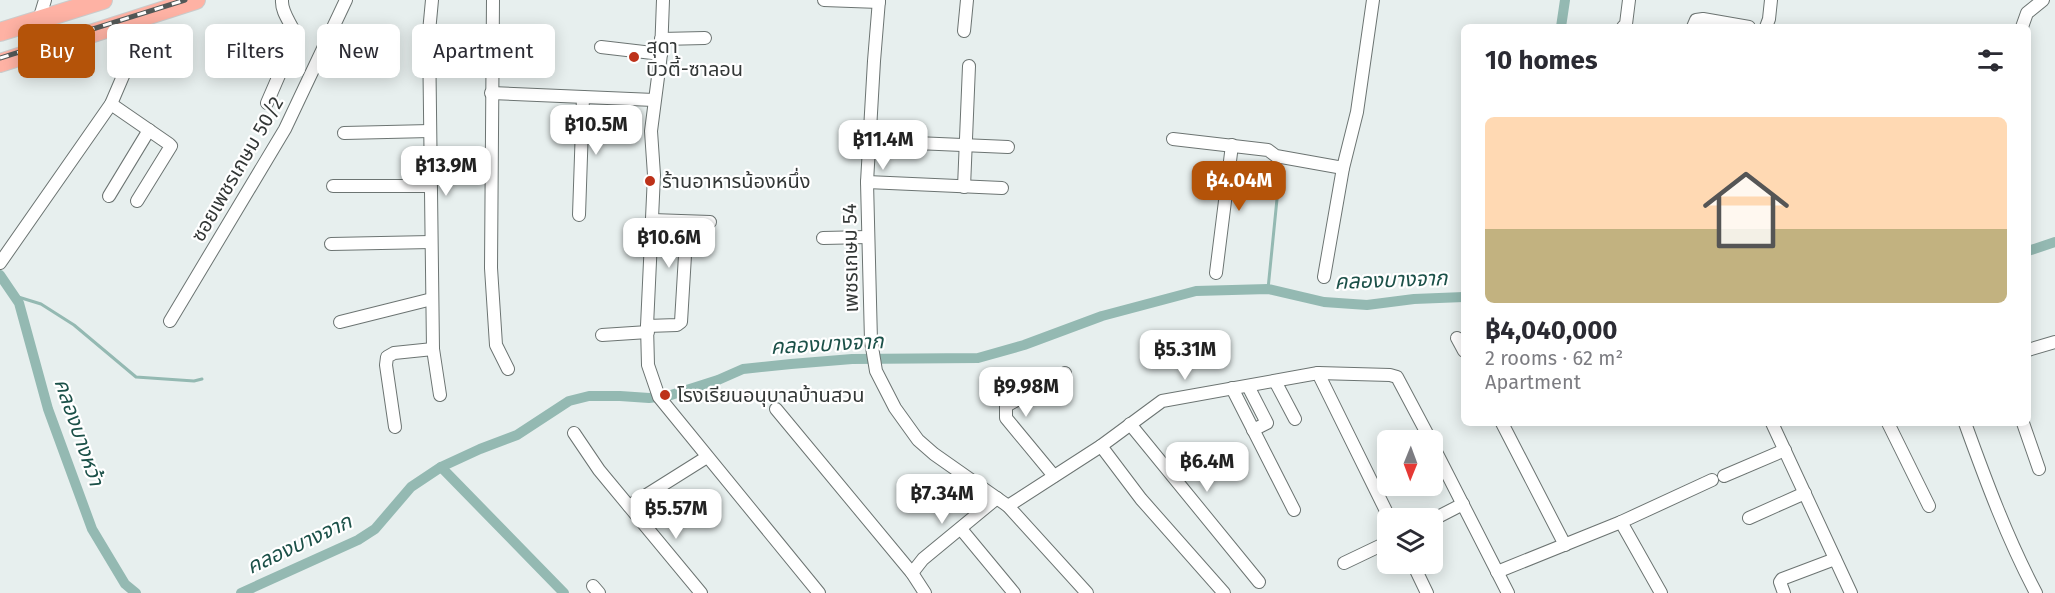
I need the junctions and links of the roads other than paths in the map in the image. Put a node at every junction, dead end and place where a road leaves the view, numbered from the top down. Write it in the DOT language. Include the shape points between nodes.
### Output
graph roads {
  1 [pos="45,0"];
  2 [pos="196,0"];
  3 [pos="282,0"];
  4 [pos="346,0"];
  5 [pos="432,0"];
  6 [pos="493,0"];
  7 [pos="663,0"];
  8 [pos="824,0"];
  9 [pos="967,0"];
  10 [pos="1374,0"];
  11 [pos="1629,0"];
  12 [pos="1771,0"];
  13 [pos="2043,0"];
  14 [pos="101,1"];
  15 [pos="879,1"];
  16 [pos="65,12"];
  17 [pos="142,17"];
  18 [pos="39,20"];
  19 [pos="75,24"];
  20 [pos="118,24"];
  21 [pos="1626,24"];
  22 [pos="1694,24"];
  23 [pos="1732,24"];
  24 [pos="1767,24"];
  25 [pos="2023,24"];
  26 [pos="107,26"];
  27 [pos="0,32"];
  28 [pos="964,32"];
  29 [pos="705,38"];
  30 [pos="661,39"];
  31 [pos="601,47"];
  32 [pos="661,54"];
  33 [pos="18,57"];
  34 [pos="0,63"];
  35 [pos="969,66"];
  36 [pos="491,93"];
  37 [pos="583,97"];
  38 [pos="654,100"];
  39 [pos="267,103"];
  40 [pos="111,104"];
  41 [pos="149,130"];
  42 [pos="430,131"];
  43 [pos="344,133"];
  44 [pos="1173,139"];
  45 [pos="916,143"];
  46 [pos="965,146"];
  47 [pos="1232,146"];
  48 [pos="1008,147"];
  49 [pos="1343,168"];
  50 [pos="867,182"];
  51 [pos="333,186"];
  52 [pos="430,186"];
  53 [pos="964,187"];
  54 [pos="1002,188"];
  55 [pos="108,196"];
  56 [pos="137,201"];
  57 [pos="579,214"];
  58 [pos="652,220"];
  59 [pos="687,222"];
  60 [pos="710,222"];
  61 [pos="868,237"];
  62 [pos="823,238"];
  63 [pos="431,242"];
  64 [pos="331,244"];
  65 [pos="0,263"];
  66 [pos="1216,273"];
  67 [pos="1324,277"];
  68 [pos="432,299"];
  69 [pos="170,321"];
  70 [pos="340,321"];
  71 [pos="647,329"];
  72 [pos="602,335"];
  73 [pos="1457,338"];
  74 [pos="2055,342"];
  75 [pos="1461,345"];
  76 [pos="433,349"];
  77 [pos="2031,349"];
  78 [pos="508,369"];
  79 [pos="1065,373"];
  80 [pos="1318,373"];
  81 [pos="1275,381"];
  82 [pos="1248,386"];
  83 [pos="1232,388"];
  84 [pos="440,395"];
  85 [pos="776,409"];
  86 [pos="1294,419"];
  87 [pos="1130,424"];
  88 [pos="1504,426"];
  89 [pos="1773,426"];
  90 [pos="1889,426"];
  91 [pos="1966,426"];
  92 [pos="2024,426"];
  93 [pos="395,427"];
  94 [pos="1253,430"];
  95 [pos="1426,430"];
  96 [pos="574,433"];
  97 [pos="1101,446"];
  98 [pos="1785,450"];
  99 [pos="707,457"];
  100 [pos="1443,464"];
  101 [pos="2039,469"];
  102 [pos="1054,476"];
  103 [pos="1805,493"];
  104 [pos="997,498"];
  105 [pos="1463,504"];
  106 [pos="1008,506"];
  107 [pos="1929,506"];
  108 [pos="629,507"];
  109 [pos="1385,508"];
  110 [pos="1294,510"];
  111 [pos="1443,514"];
  112 [pos="1749,518"];
  113 [pos="1621,522"];
  114 [pos="961,529"];
  115 [pos="1565,545"];
  116 [pos="1377,547"];
  117 [pos="1835,559"];
  118 [pos="1344,563"];
  119 [pos="1497,572"];
  120 [pos="912,573"];
  121 [pos="1418,574"];
  122 [pos="1259,582"];
  123 [pos="918,590"];
  124 [pos="695,591"];
  125 [pos="819,593"];
  126 [pos="1014,593"];
  127 [pos="1087,593"];
  128 [pos="1224,593"];
  129 [pos="1427,593"];
  130 [pos="1508,593"];
  131 [pos="1661,593"];
  132 [pos="1784,593"];
  133 [pos="1851,593"];
  134 [pos="2036,593"];
  1 -- 18 [label="street"];
  2 -- 17 [label="main road"];
  3 -- 39 [label="street" via="282,10 296,36"];
  4 -- 69 [label="street, ซอยเพชรเกษม 50/2" via="285,129"];
  5 -- 42 [label="street"];
  6 -- 36 [label="street"];
  7 -- 30 [label="street"];
  8 -- 15 [label="street"];
  9 -- 28 [label="street"];
  10 -- 49 [label="street" via="1357,112"];
  11 -- 21 [label="street"];
  12 -- 24 [label="street"];
  13 -- 25 [label="street" via="2027,13"];
  14 -- 16 [label="main road"];
  14 -- 26 [label="main road" via="92,3 89,12"];
  15 -- 50 [label="street, เพชรเกษม 54"];
  16 -- 18 [label="main road"];
  16 -- 19 [label="main road" via="74,16"];
  17 -- 20 [label="main road"];
  17 -- 40 [label="street" via="135,48"];
  18 -- 27 [label="main road"];
  22 -- 23 [label="street" via="1703,19"];
  29 -- 30 [label="street"];
  30 -- 32 [label="street"];
  31 -- 32 [label="street"];
  32 -- 38 [label="street"];
  33 -- 34 [label="main road"];
  35 -- 46 [label="street"];
  36 -- 37 [label="street"];
  36 -- 78 [label="street" via="496,345"];
  37 -- 38 [label="street"];
  37 -- 57 [label="street"];
  38 -- 58 [label="street"];
  40 -- 41 [label="street"];
  40 -- 65 [label="street"];
  41 -- 55 [label="street"];
  41 -- 56 [label="street" via="171,147"];
  42 -- 43 [label="street"];
  42 -- 52 [label="street"];
  44 -- 47 [label="street"];
  45 -- 46 [label="street"];
  46 -- 48 [label="street"];
  46 -- 53 [label="street"];
  47 -- 49 [label="street" via="1268,150 1278,157"];
  47 -- 66 [label="street"];
  49 -- 67 [label="street"];
  50 -- 53 [label="street"];
  50 -- 61 [label="street, เพชรเกษม 54"];
  51 -- 52 [label="street"];
  52 -- 63 [label="street"];
  53 -- 54 [label="street"];
  58 -- 59 [label="street"];
  58 -- 71 [label="street"];
  59 -- 60 [label="street"];
  59 -- 71 [label="street" via="681,322"];
  61 -- 62 [label="street"];
  61 -- 104 [label="street, เพชรเกษม 54" via="876,371 895,408 918,440"];
  63 -- 64 [label="street"];
  63 -- 68 [label="street"];
  68 -- 70 [label="street"];
  68 -- 76 [label="street"];
  71 -- 72 [label="street"];
  71 -- 99 [label="street" via="648,365 659,397"];
  73 -- 75 [label="street"];
  74 -- 77 [label="street"];
  76 -- 84 [label="street"];
  76 -- 93 [label="street" via="387,357"];
  79 -- 102 [label="street" via="1006,406 1005,412"];
  80 -- 81 [label="street"];
  80 -- 95 [label="street" via="1397,377"];
  80 -- 109 [label="street"];
  81 -- 82 [label="street"];
  81 -- 86 [label="street"];
  82 -- 83 [label="street"];
  82 -- 94 [label="street" via="1270,428"];
  83 -- 87 [label="street" via="1162,400"];
  83 -- 94 [label="street"];
  85 -- 120 [label="street"];
  87 -- 97 [label="street"];
  87 -- 122 [label="street"];
  88 -- 115 [label="street"];
  89 -- 98 [label="street"];
  90 -- 107 [label="street"];
  91 -- 134 [label="street"];
  92 -- 101 [label="street"];
  94 -- 110 [label="street"];
  96 -- 108 [label="street"];
  97 -- 102 [label="street"];
  97 -- 128 [label="street" via="1141,499"];
  98 -- 103 [label="street"];
  98 -- 113 [label="street"];
  99 -- 108 [label="street"];
  99 -- 125 [label="street"];
  100 -- 105 [label="street"];
  102 -- 106 [label="street"];
  103 -- 112 [label="street"];
  103 -- 117 [label="street"];
  104 -- 106 [label="street, เพชรเกษม 54"];
  104 -- 114 [label="street"];
  105 -- 111 [label="street"];
  105 -- 119 [label="street"];
  106 -- 127 [label="street, เพชรเกษม 54"];
  108 -- 124 [label="street"];
  113 -- 115 [label="street"];
  113 -- 131 [label="street"];
  114 -- 120 [label="street" via="922,559"];
  114 -- 126 [label="street"];
  115 -- 119 [label="street"];
  116 -- 118 [label="street"];
  117 -- 132 [label="street" via="1782,579"];
  117 -- 133 [label="street"];
  119 -- 130 [label="street"];
  120 -- 123 [label="street"];
  121 -- 129 [label="street"];
}
